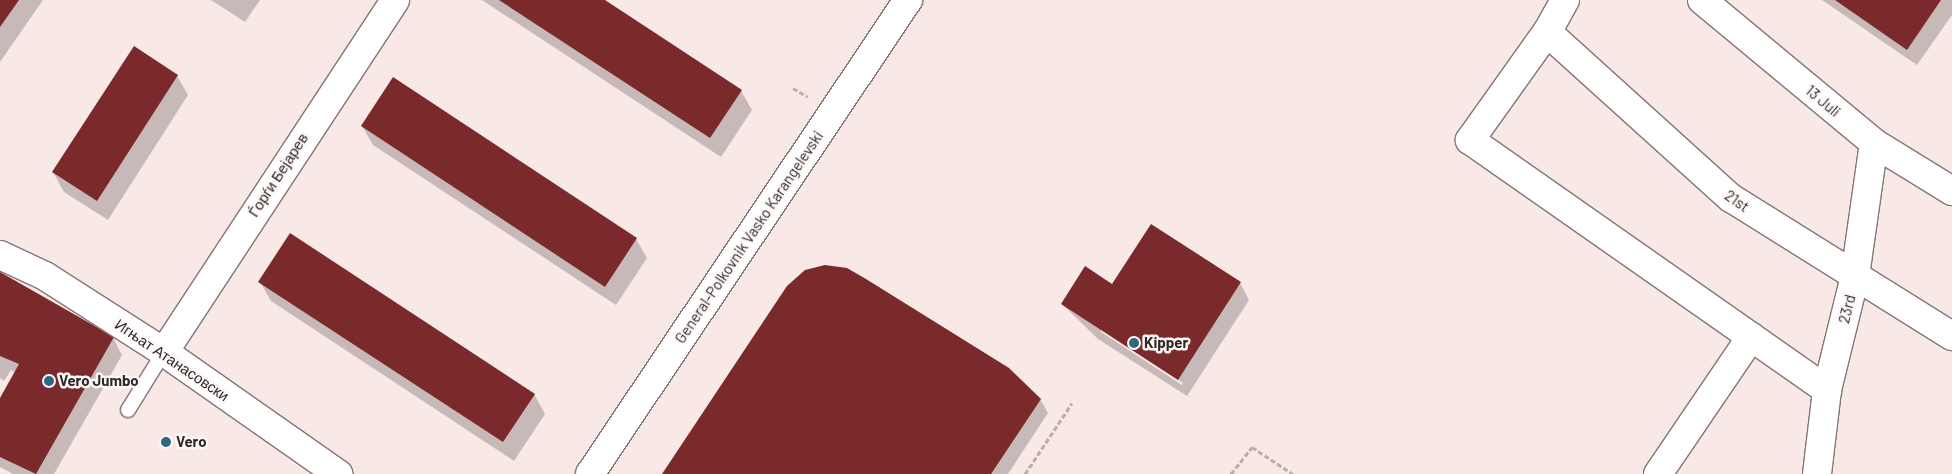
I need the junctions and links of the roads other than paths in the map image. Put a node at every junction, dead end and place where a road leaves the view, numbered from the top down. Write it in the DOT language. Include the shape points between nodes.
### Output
graph roads {
  1 [pos="395,0"];
  2 [pos="908,0"];
  3 [pos="1565,0"];
  4 [pos="1702,0"];
  5 [pos="1547,32"];
  6 [pos="1874,143"];
  7 [pos="1952,191"];
  8 [pos="0,255"];
  9 [pos="1855,276"];
  10 [pos="1952,336"];
  11 [pos="1750,337"];
  12 [pos="164,352"];
  13 [pos="1827,390"];
  14 [pos="128,410"];
  15 [pos="338,474"];
  16 [pos="590,474"];
  17 [pos="1658,474"];
  18 [pos="1816,474"];
  1 -- 12 [label="street, Ѓорѓи Бејарев"];
  2 -- 16 [label="street, General-Polkovnik Vasko Karangelevski"];
  3 -- 5 [label="street"];
  4 -- 6 [label="street, 13 Juli"];
  5 -- 9 [label="street, 21st" via="1730,198"];
  5 -- 11 [label="street" via="1470,140"];
  6 -- 7 [label="street, 13 Juli"];
  6 -- 9 [label="street, 23rd"];
  8 -- 12 [label="street, Игњат Атанасовски" via="45,276"];
  9 -- 10 [label="street, 21st"];
  9 -- 13 [label="street, 23rd"];
  11 -- 13 [label="street"];
  11 -- 17 [label="street"];
  12 -- 14 [label="lane"];
  12 -- 15 [label="street, Игњат Атанасовски"];
  13 -- 18 [label="street, 23rd"];
}
